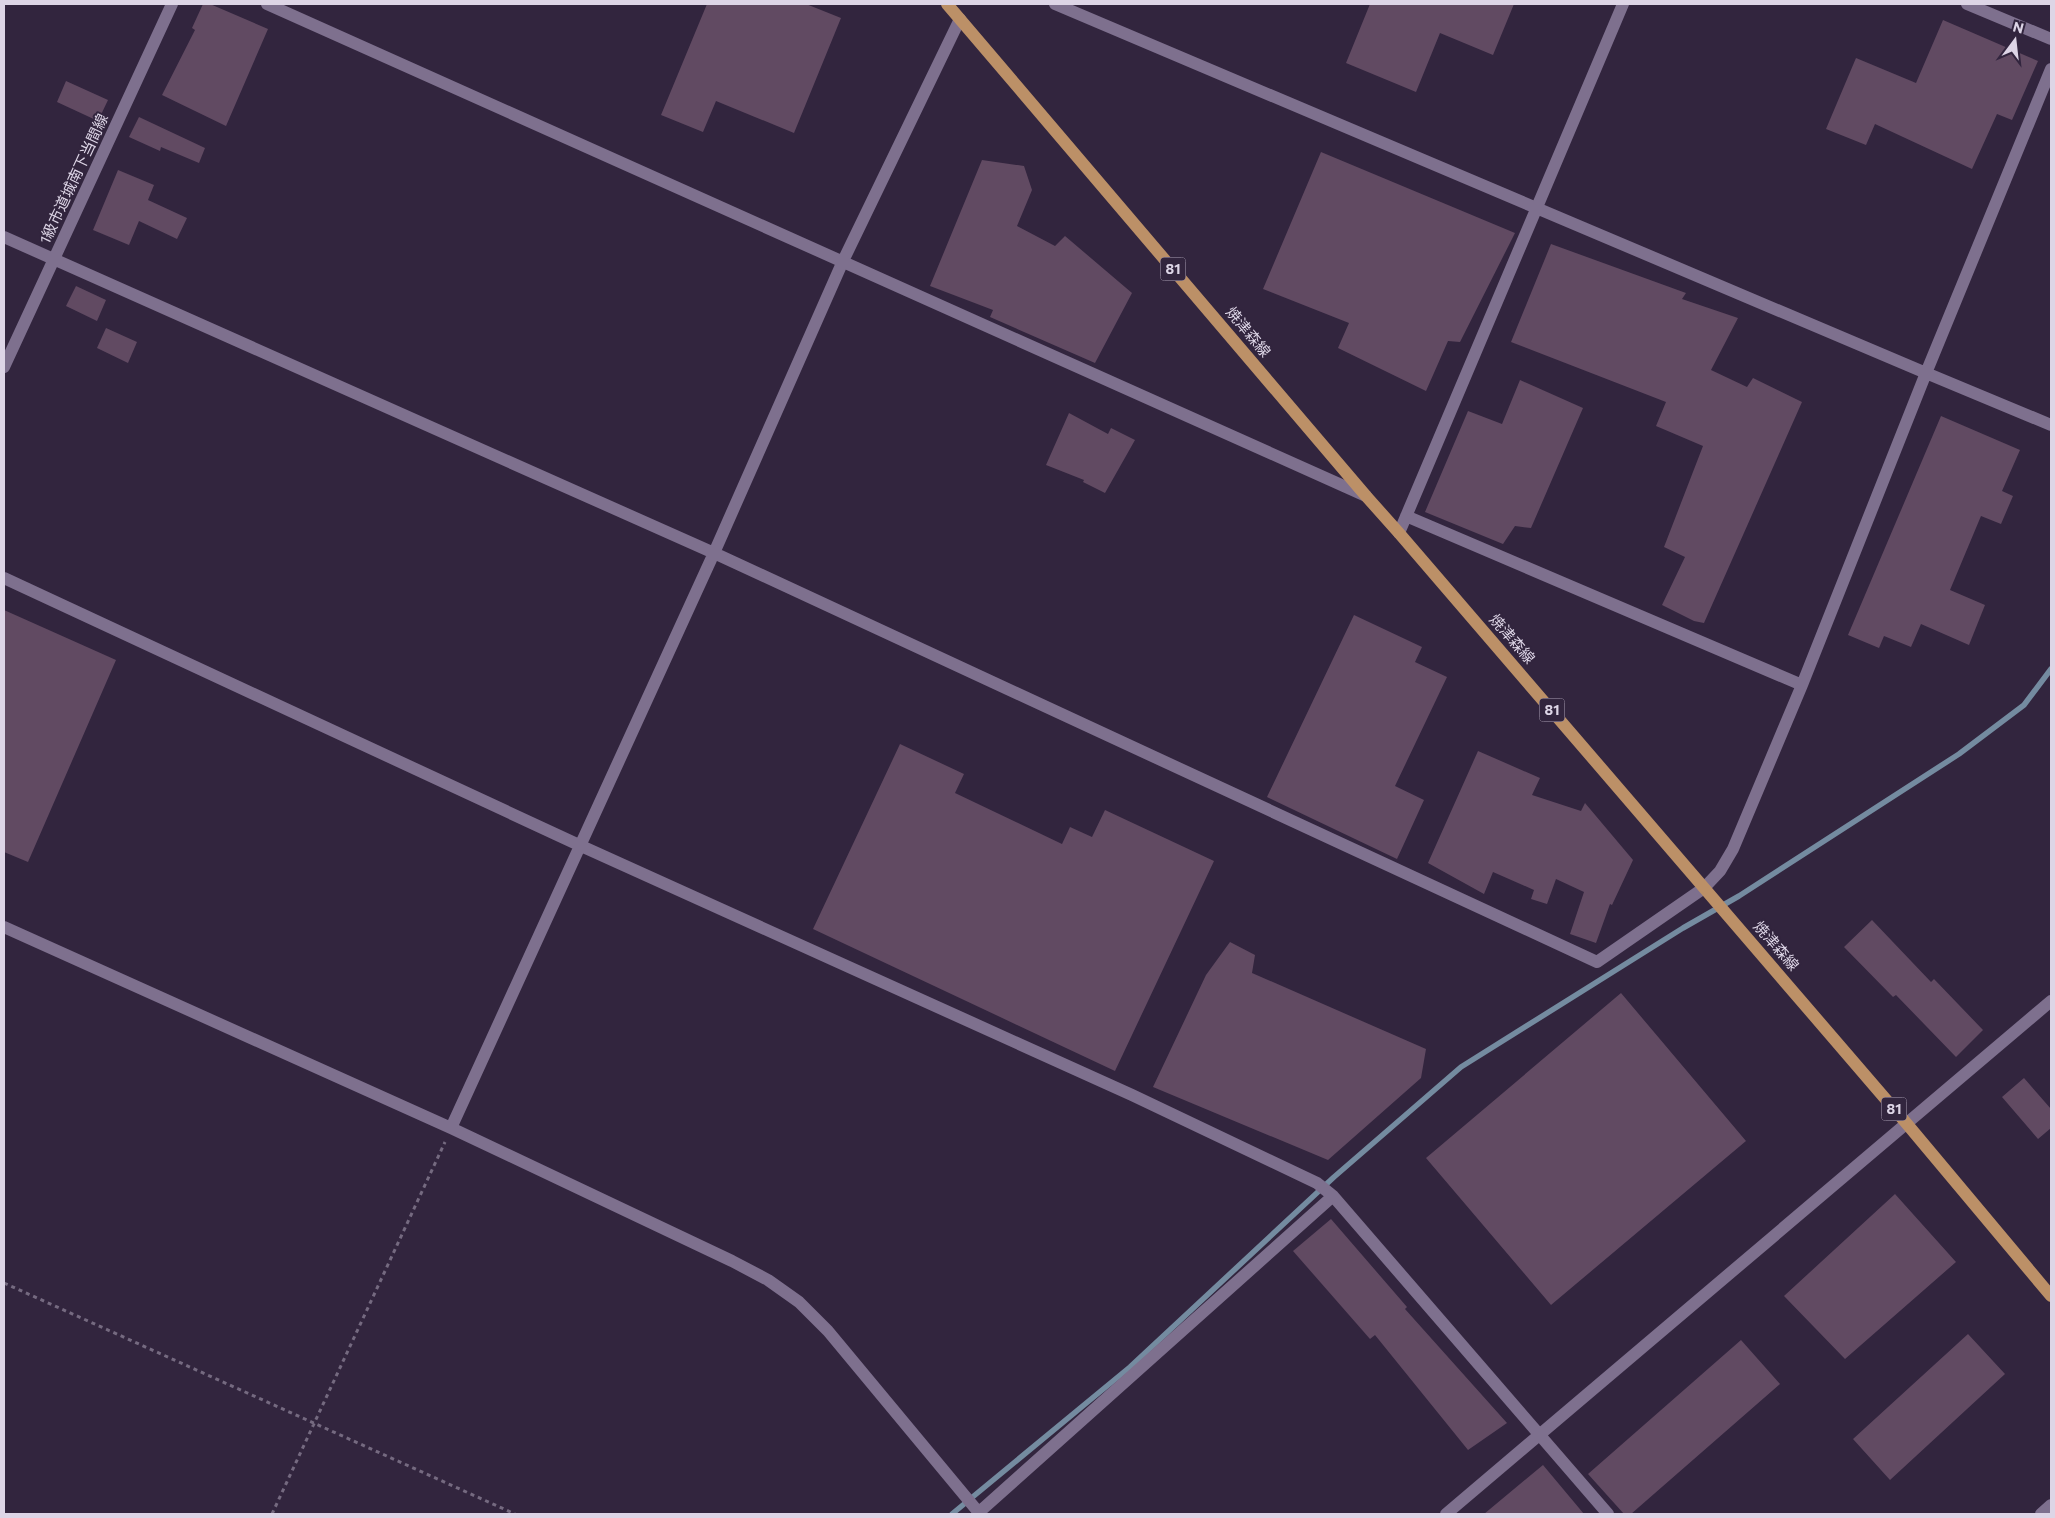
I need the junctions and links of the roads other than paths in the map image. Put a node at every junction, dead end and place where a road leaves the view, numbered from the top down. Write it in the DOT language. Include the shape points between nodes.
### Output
graph roads {
  1 [pos="172,4"];
  2 [pos="267,4"];
  3 [pos="947,4"];
  4 [pos="1055,4"];
  5 [pos="1623,4"];
  6 [pos="1967,4"];
  7 [pos="960,20"];
  8 [pos="2051,39"];
  9 [pos="2051,69"];
  10 [pos="1537,208"];
  11 [pos="4,237"];
  12 [pos="54,260"];
  13 [pos="843,261"];
  14 [pos="4,367"];
  15 [pos="1926,374"];
  16 [pos="2051,425"];
  17 [pos="1366,496"];
  18 [pos="1406,516"];
  19 [pos="1400,533"];
  20 [pos="714,553"];
  21 [pos="4,578"];
  22 [pos="1802,685"];
  23 [pos="579,845"];
  24 [pos="1704,888"];
  25 [pos="4,927"];
  26 [pos="2051,1001"];
  27 [pos="1907,1124"];
  28 [pos="451,1128"];
  29 [pos="1333,1196"];
  30 [pos="2051,1296"];
  31 [pos="1540,1433"];
  32 [pos="2051,1505"];
  33 [pos="978,1514"];
  34 [pos="1446,1514"];
  35 [pos="1608,1514"];
  36 [pos="2041,1514"];
  1 -- 12 [label="street, 1級市道城南下当間線"];
  2 -- 13 [label="street"];
  3 -- 7 [label="main road, 焼津森線 / 81"];
  4 -- 10 [label="street"];
  5 -- 10 [label="street"];
  6 -- 8 [label="street"];
  7 -- 13 [label="street"];
  7 -- 17 [label="main road, 焼津森線 / 81"];
  9 -- 15 [label="street"];
  10 -- 15 [label="street"];
  10 -- 18 [label="street"];
  11 -- 12 [label="street"];
  12 -- 14 [label="street, 1級市道城南下当間線"];
  12 -- 20 [label="street"];
  13 -- 17 [label="street"];
  13 -- 20 [label="street"];
  15 -- 16 [label="street"];
  15 -- 22 [label="street"];
  17 -- 19 [label="main road, 焼津森線 / 81"];
  18 -- 19 [label="street"];
  18 -- 22 [label="street"];
  19 -- 24 [label="main road, 焼津森線 / 81"];
  20 -- 23 [label="street"];
  20 -- 24 [label="street" via="1597,962"];
  21 -- 23 [label="street"];
  22 -- 24 [label="street" via="1733,849 1720,871"];
  23 -- 28 [label="street"];
  23 -- 29 [label="street" via="1132,1095 1317,1183"];
  24 -- 27 [label="main road, 焼津森線 / 81"];
  25 -- 28 [label="street"];
  26 -- 27 [label="street"];
  27 -- 30 [label="main road, 焼津森線 / 81"];
  27 -- 31 [label="street"];
  28 -- 33 [label="street" via="732,1261 768,1280 799,1302 828,1330"];
  29 -- 31 [label="street"];
  29 -- 33 [label="street"];
  31 -- 34 [label="street"];
  31 -- 35 [label="street"];
  32 -- 36 [label="street"];
}
